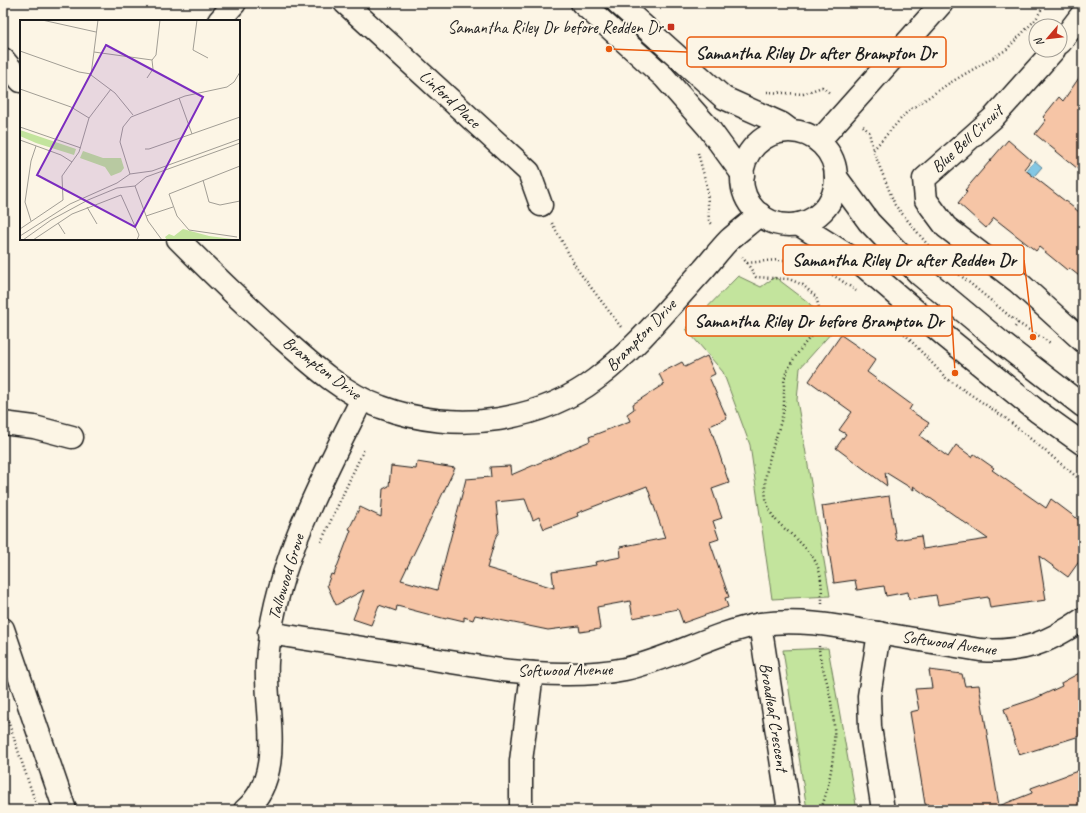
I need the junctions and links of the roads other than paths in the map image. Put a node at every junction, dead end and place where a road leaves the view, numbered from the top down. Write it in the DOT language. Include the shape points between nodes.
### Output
graph roads {
  1 [pos="235,3"];
  2 [pos="345,3"];
  3 [pos="582,3"];
  4 [pos="618,3"];
  5 [pos="942,3"];
  6 [pos="1083,13"];
  7 [pos="220,20"];
  8 [pos="1068,33"];
  9 [pos="1047,58"];
  10 [pos="3,59"];
  11 [pos="20,80"];
  12 [pos="790,130"];
  13 [pos="819,141"];
  14 [pos="743,175"];
  15 [pos="836,177"];
  16 [pos="541,205"];
  17 [pos="760,214"];
  18 [pos="798,224"];
  19 [pos="179,240"];
  20 [pos="1083,341"];
  21 [pos="362,399"];
  22 [pos="1083,406"];
  23 [pos="3,423"];
  24 [pos="72,437"];
  25 [pos="1083,444"];
  26 [pos="1083,619"];
  27 [pos="760,624"];
  28 [pos="3,629"];
  29 [pos="270,633"];
  30 [pos="880,633"];
  31 [pos="532,673"];
  32 [pos="65,810"];
  33 [pos="245,810"];
  34 [pos="520,810"];
  35 [pos="789,810"];
  36 [pos="883,810"];
  1 -- 7 [label="street"];
  2 -- 16 [label="street, Linford Place" via="529,172"];
  3 -- 14 [label="street" via="664,77 708,128"];
  4 -- 12 [label="street" via="724,98"];
  5 -- 13 [label="street"];
  6 -- 8 [label="street"];
  9 -- 20 [label="street, Blue Bell Circuit" via="993,118 924,179 926,200 946,227 1018,282"];
  10 -- 11 [label="street"];
  12 -- 13 [label="street"];
  12 -- 14 [label="street" via="763,139 752,149 745,161"];
  13 -- 15 [label="street" via="831,158"];
  14 -- 17 [label="street" via="744,190 750,204"];
  15 -- 18 [label="street" via="835,190 822,212 811,220"];
  15 -- 22 [label="street" via="869,222 919,274"];
  17 -- 18 [label="street" via="772,221"];
  17 -- 21 [label="street, Brampton Drive" via="729,240 634,345 596,380 580,390 516,416 477,422 436,420 402,414"];
  18 -- 25 [label="street" via="860,263 1031,406"];
  19 -- 21 [label="street, Brampton Drive" via="246,306 303,357"];
  21 -- 29 [label="street, Tallowood Grove" via="308,510 278,592"];
  23 -- 24 [label="street" via="34,427"];
  26 -- 30 [label="street, Softwood Avenue" via="1059,635 1035,645 1004,652"];
  27 -- 30 [label="street, Softwood Avenue" via="821,623"];
  27 -- 31 [label="street, Softwood Avenue" via="625,669 567,674"];
  27 -- 35 [label="street, Broadleaf Crescent"];
  28 -- 32 [label="street"];
  29 -- 31 [label="street, Softwood Avenue"];
  29 -- 33 [label="street, Tallowood Grove" via="266,664 270,755 266,777"];
  30 -- 36 [label="street, Softwood Avenue" via="870,696 870,727"];
  31 -- 34 [label="street" via="521,761"];
}
